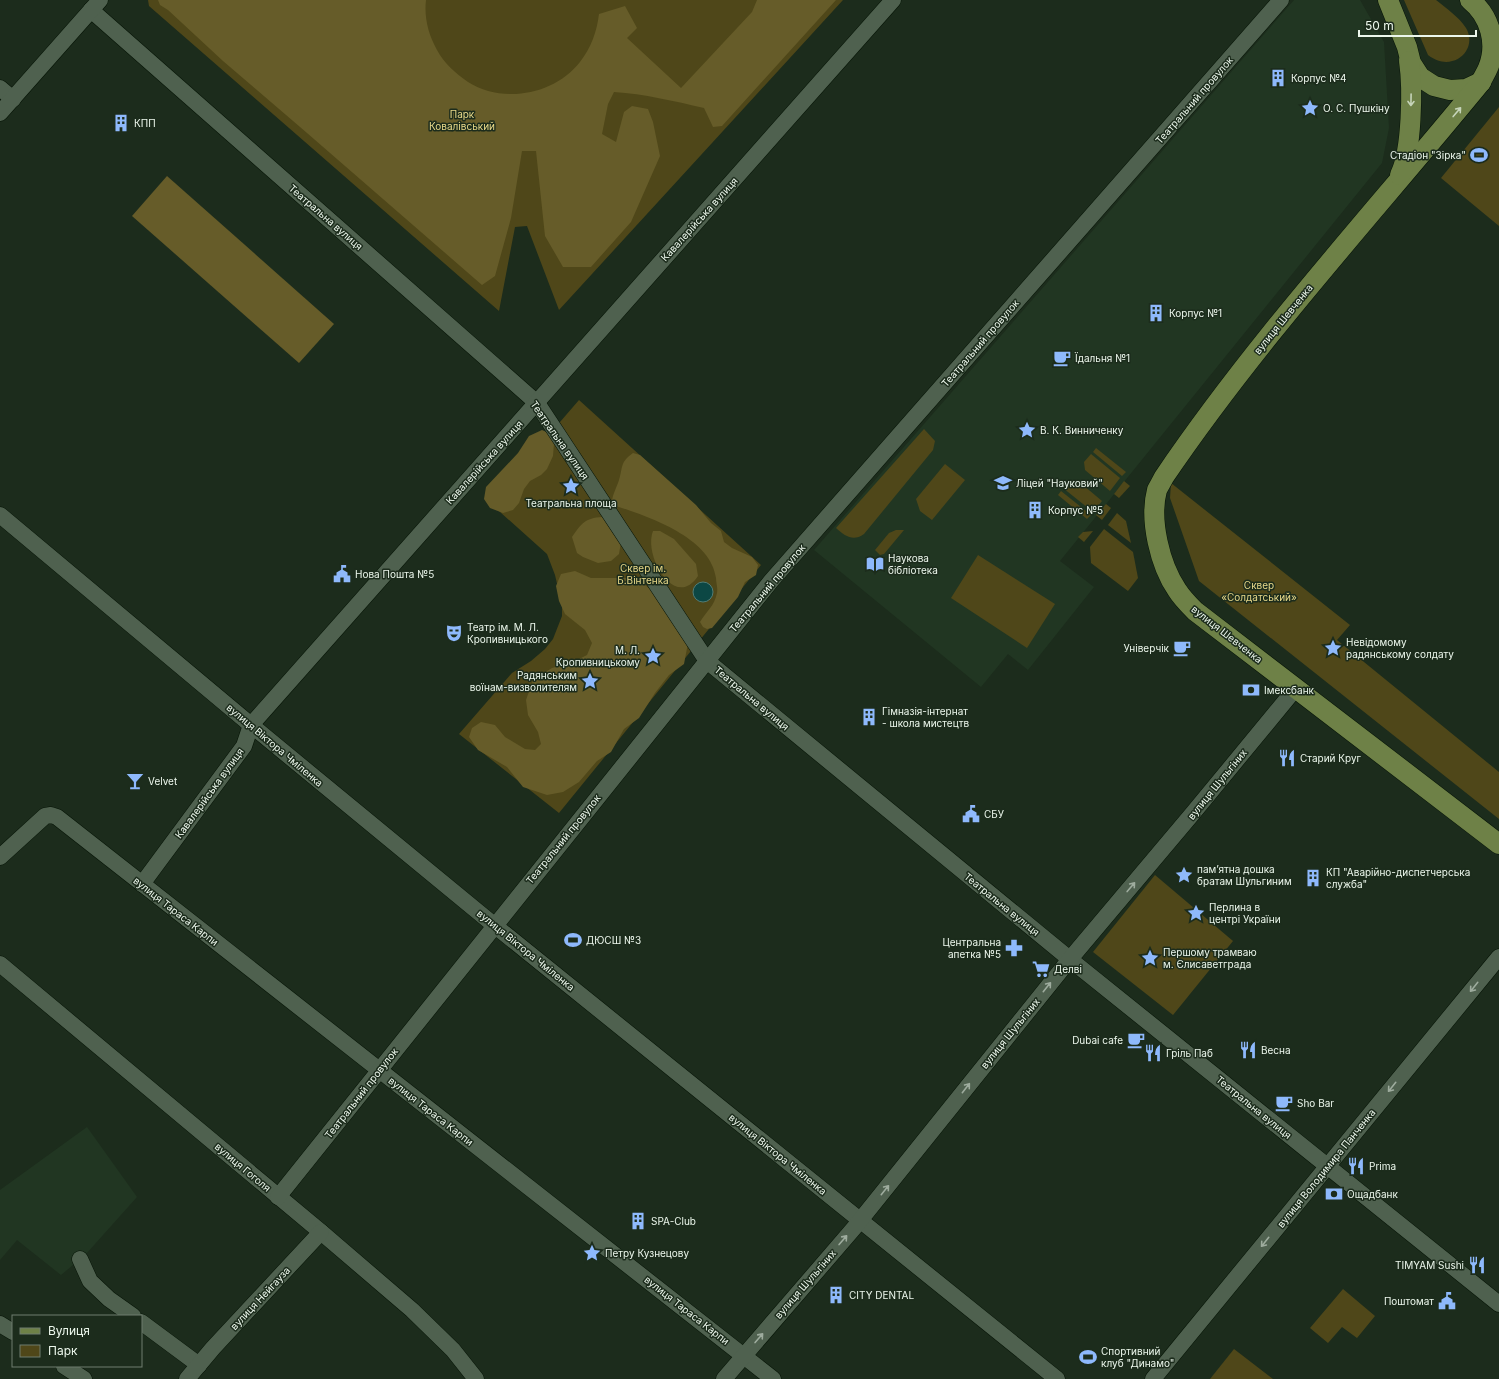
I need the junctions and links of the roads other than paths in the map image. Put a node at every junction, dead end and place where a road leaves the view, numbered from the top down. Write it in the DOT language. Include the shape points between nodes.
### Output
graph roads {
  1 [pos="893,0"];
  2 [pos="1281,0"];
  3 [pos="1388,0"];
  4 [pos="1471,0"];
  5 [pos="95,5"];
  6 [pos="1499,16"];
  7 [pos="1407,47"];
  8 [pos="1499,68"];
  9 [pos="1481,82"];
  10 [pos="0,88"];
  11 [pos="13,99"];
  12 [pos="0,113"];
  13 [pos="1395,184"];
  14 [pos="537,403"];
  15 [pos="0,515"];
  16 [pos="707,661"];
  17 [pos="1296,688"];
  18 [pos="252,725"];
  19 [pos="1499,844"];
  20 [pos="0,857"];
  21 [pos="142,884"];
  22 [pos="494,925"];
  23 [pos="1499,957"];
  24 [pos="1070,959"];
  25 [pos="0,964"];
  26 [pos="379,1070"];
  27 [pos="1327,1166"];
  28 [pos="278,1196"];
  29 [pos="860,1220"];
  30 [pos="321,1232"];
  31 [pos="80,1260"];
  32 [pos="1499,1304"];
  33 [pos="132,1315"];
  34 [pos="142,1323"];
  35 [pos="0,1324"];
  36 [pos="12,1331"];
  37 [pos="741,1353"];
  38 [pos="200,1364"];
  39 [pos="66,1367"];
  40 [pos="84,1379"];
  41 [pos="187,1379"];
  42 [pos="476,1379"];
  43 [pos="724,1379"];
  44 [pos="773,1379"];
  45 [pos="1057,1379"];
  46 [pos="1152,1379"];
  1 -- 14 [label="street, Кавалерійська вулиця"];
  2 -- 16 [label="street, Театральний провулок" via="771,581"];
  3 -- 7 [label="main road"];
  4 -- 6 [label="main road"];
  4 -- 9 [label="main road, вулиця Шевченка" via="1486,19 1492,35 1489,68"];
  5 -- 11 [label="street"];
  5 -- 14 [label="street, Театральна вулиця"];
  7 -- 9 [label="main road" via="1411,63 1420,77 1434,86 1450,90 1466,89"];
  7 -- 13 [label="main road, вулиця Шевченка, one-way" via="1411,71 1410,126 1402,171"];
  8 -- 9 [label="main road"];
  13 -- 9 [label="main road, вулиця Шевченка, one-way"];
  10 -- 11 [label="street"];
  11 -- 12 [label="street"];
  13 -- 17 [label="main road, вулиця Шевченка" via="1227,388 1157,490 1156,532 1164,564 1177,590 1195,611"];
  14 -- 16 [label="street, Театральна вулиця"];
  14 -- 18 [label="street, Кавалерійська вулиця"];
  15 -- 18 [label="street, вулиця Віктора Чміленка"];
  16 -- 22 [label="street, Театральний провулок"];
  16 -- 24 [label="street, Театральна вулиця"];
  17 -- 19 [label="main road, вулиця Шевченка"];
  24 -- 17 [label="street, вулиця Шульгіних, one-way"];
  18 -- 21 [label="street, Кавалерійська вулиця" via="244,746"];
  18 -- 22 [label="street, вулиця Віктора Чміленка"];
  20 -- 21 [label="street, вулиця Тараса Карпи" via="45,816 51,815 57,817"];
  21 -- 26 [label="street, вулиця Тараса Карпи"];
  22 -- 26 [label="street, Театральний провулок"];
  22 -- 29 [label="street, вулиця Віктора Чміленка"];
  23 -- 27 [label="street, вулиця Володимира Панченка, one-way"];
  24 -- 27 [label="street, Театральна вулиця"];
  29 -- 24 [label="street, вулиця Шульгіних, one-way"];
  25 -- 28 [label="street, вулиця Гоголя"];
  26 -- 28 [label="street, Театральний провулок"];
  26 -- 37 [label="street, вулиця Тараса Карпи"];
  27 -- 32 [label="street, Театральна вулиця"];
  27 -- 46 [label="street, вулиця Володимира Панченка, one-way"];
  28 -- 30 [label="street, вулиця Гоголя"];
  37 -- 29 [label="street, вулиця Шульгіних, one-way"];
  29 -- 45 [label="street, вулиця Віктора Чміленка"];
  30 -- 38 [label="street, вулиця Нейгауза"];
  30 -- 42 [label="street, вулиця Гоголя" via="412,1310 453,1350"];
  31 -- 33 [label="street" via="90,1281"];
  34 -- 38 [label="street"];
  35 -- 36 [label="street"];
  37 -- 43 [label="street, вулиця Шульгіних"];
  37 -- 44 [label="street, вулиця Тараса Карпи"];
  38 -- 41 [label="street, вулиця Нейгауза"];
  39 -- 40 [label="street"];
}
